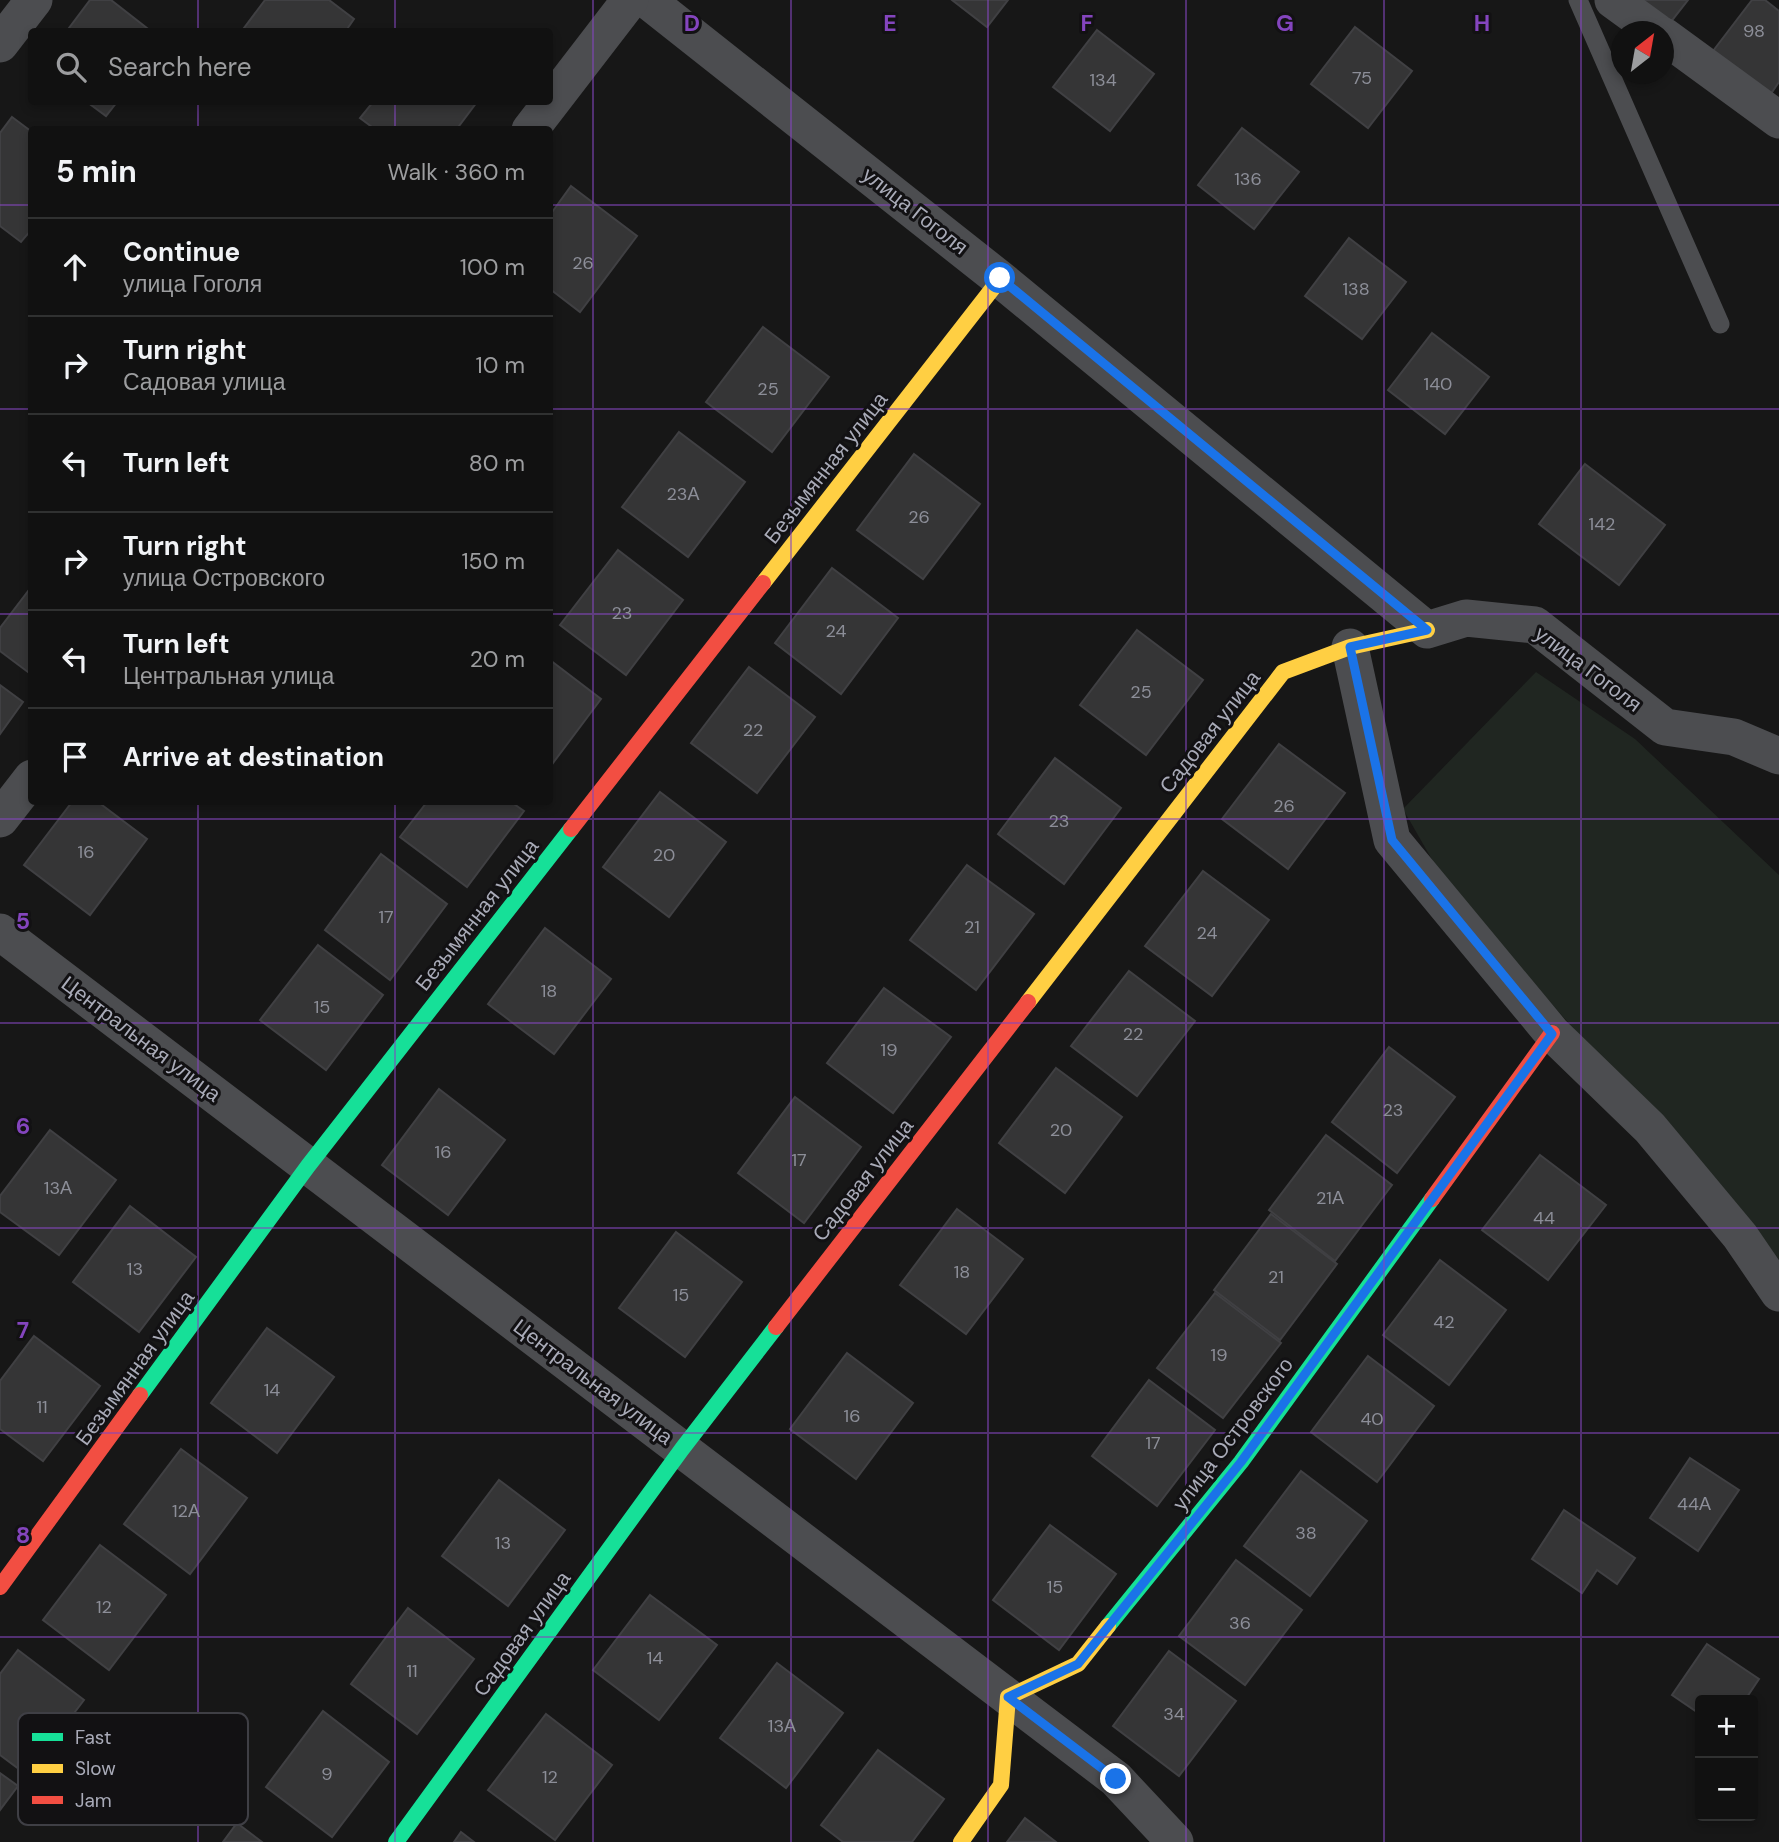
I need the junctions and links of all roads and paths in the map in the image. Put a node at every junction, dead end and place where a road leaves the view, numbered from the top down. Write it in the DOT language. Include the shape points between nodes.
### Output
graph roads {
  1 [pos="34,0"];
  2 [pos="630,0"];
  3 [pos="647,0"];
  4 [pos="1578,0"];
  5 [pos="1614,0"];
  6 [pos="1642,21"];
  7 [pos="1674,43"];
  8 [pos="0,44"];
  9 [pos="553,100"];
  10 [pos="549,105"];
  11 [pos="1779,120"];
  12 [pos="533,126"];
  13 [pos="1000,278"];
  14 [pos="1720,324"];
  15 [pos="1427,630"];
  16 [pos="1350,647"];
  17 [pos="1779,756"];
  18 [pos="28,783"];
  19 [pos="0,819"];
  20 [pos="0,932"];
  21 [pos="1552,1034"];
  22 [pos="308,1166"];
  23 [pos="1779,1293"];
  24 [pos="682,1450"];
  25 [pos="0,1587"];
  26 [pos="1008,1697"];
  27 [pos="396,1842"];
  28 [pos="961,1842"];
  29 [pos="1175,1842"];
  1 -- 8 [label="street"];
  2 -- 9 [label="street"];
  3 -- 13 [label="street, улица Гоголя"];
  4 -- 14 [label="lane"];
  5 -- 6 [label="street"];
  7 -- 11 [label="street"];
  10 -- 12 [label="street"];
  13 -- 15 [label="street, улица Гоголя"];
  13 -- 22 [label="street, Безымянная улица"];
  15 -- 16 [label="street, Садовая улица"];
  15 -- 17 [label="street, улица Гоголя" via="1466,618 1535,625 1665,727 1734,737"];
  16 -- 21 [label="street" via="1392,840"];
  16 -- 24 [label="street, Садовая улица" via="1283,672"];
  18 -- 19 [label="street"];
  20 -- 22 [label="street, Центральная улица"];
  21 -- 23 [label="street" via="1650,1128 1740,1236"];
  21 -- 26 [label="street, улица Островского" via="1241,1462 1078,1664"];
  22 -- 24 [label="street, Центральная улица"];
  22 -- 25 [label="street, Безымянная улица"];
  24 -- 26 [label="street, Центральная улица"];
  24 -- 27 [label="street, Садовая улица"];
  26 -- 28 [label="street" via="1001,1785"];
  26 -- 29 [label="street, Центральная улица" via="1116,1779"];
}
